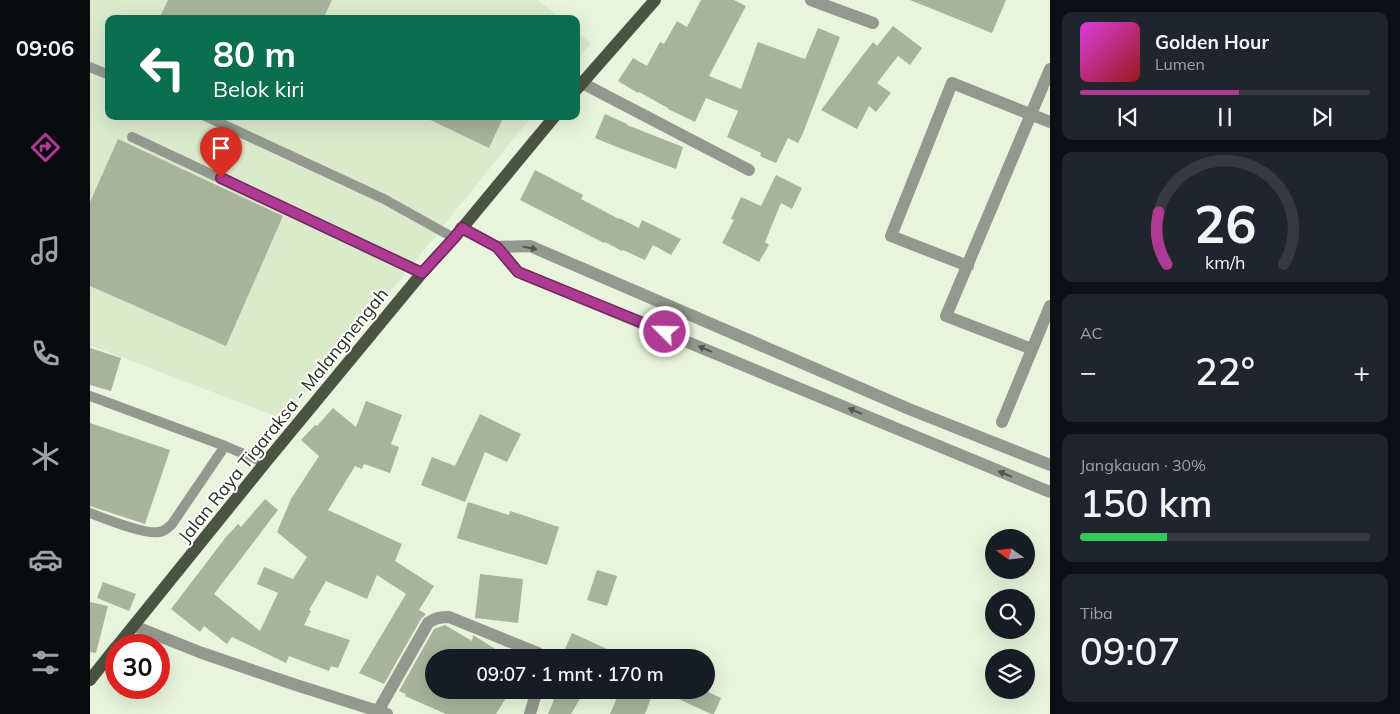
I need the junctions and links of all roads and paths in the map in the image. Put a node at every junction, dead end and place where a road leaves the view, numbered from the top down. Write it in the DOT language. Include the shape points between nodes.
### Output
graph roads {
  1 [pos="655,0"];
  2 [pos="811,0"];
  3 [pos="873,23"];
  4 [pos="90,67"];
  5 [pos="1050,69"];
  6 [pos="105,73"];
  7 [pos="580,85"];
  8 [pos="580,86"];
  9 [pos="1031,114"];
  10 [pos="214,120"];
  11 [pos="551,120"];
  12 [pos="1050,122"];
  13 [pos="132,137"];
  14 [pos="749,170"];
  15 [pos="458,233"];
  16 [pos="497,247"];
  17 [pos="968,266"];
  18 [pos="422,273"];
  19 [pos="1050,306"];
  20 [pos="1032,349"];
  21 [pos="90,396"];
  22 [pos="1002,422"];
  23 [pos="225,446"];
  24 [pos="265,463"];
  25 [pos="1050,465"];
  26 [pos="1050,492"];
  27 [pos="90,514"];
  28 [pos="134,626"];
  29 [pos="127,634"];
  30 [pos="528,649"];
  31 [pos="105,661"];
  32 [pos="90,680"];
  33 [pos="534,699"];
  34 [pos="383,712"];
  35 [pos="530,714"];
  1 -- 7 [label="main road"];
  2 -- 3 [label="street"];
  4 -- 6 [label="lane"];
  5 -- 9 [label="street"];
  8 -- 14 [label="street"];
  9 -- 12 [label="street"];
  9 -- 17 [label="street"];
  9 -- 17 [label="street" via="952,83 891,236"];
  10 -- 15 [label="lane"];
  11 -- 15 [label="main road, Jalan Raya Tigaraksa - Malangnengah"];
  13 -- 18 [label="lane"];
  15 -- 16 [label="street"];
  15 -- 18 [label="main road, Jalan Raya Tigaraksa - Malangnengah"];
  16 -- 25 [label="street, one-way" via="530,246 909,409"];
  26 -- 16 [label="street, one-way" via="518,272"];
  17 -- 20 [label="street" via="946,316"];
  18 -- 24 [label="main road, Jalan Raya Tigaraksa - Malangnengah"];
  19 -- 20 [label="street"];
  20 -- 22 [label="street"];
  21 -- 23 [label="lane"];
  23 -- 24 [label="lane"];
  23 -- 27 [label="lane" via="166,530 147,532"];
  24 -- 28 [label="main road, Jalan Raya Tigaraksa - Malangnengah"];
  28 -- 29 [label="main road, Jalan Raya Tigaraksa - Malangnengah"];
  28 -- 34 [label="street" via="202,653"];
  30 -- 34 [label="street" via="448,617 434,619 428,624"];
  31 -- 32 [label="main road, Jalan Raya Tigaraksa - Malangnengah"];
  33 -- 35 [label="street"];
}
